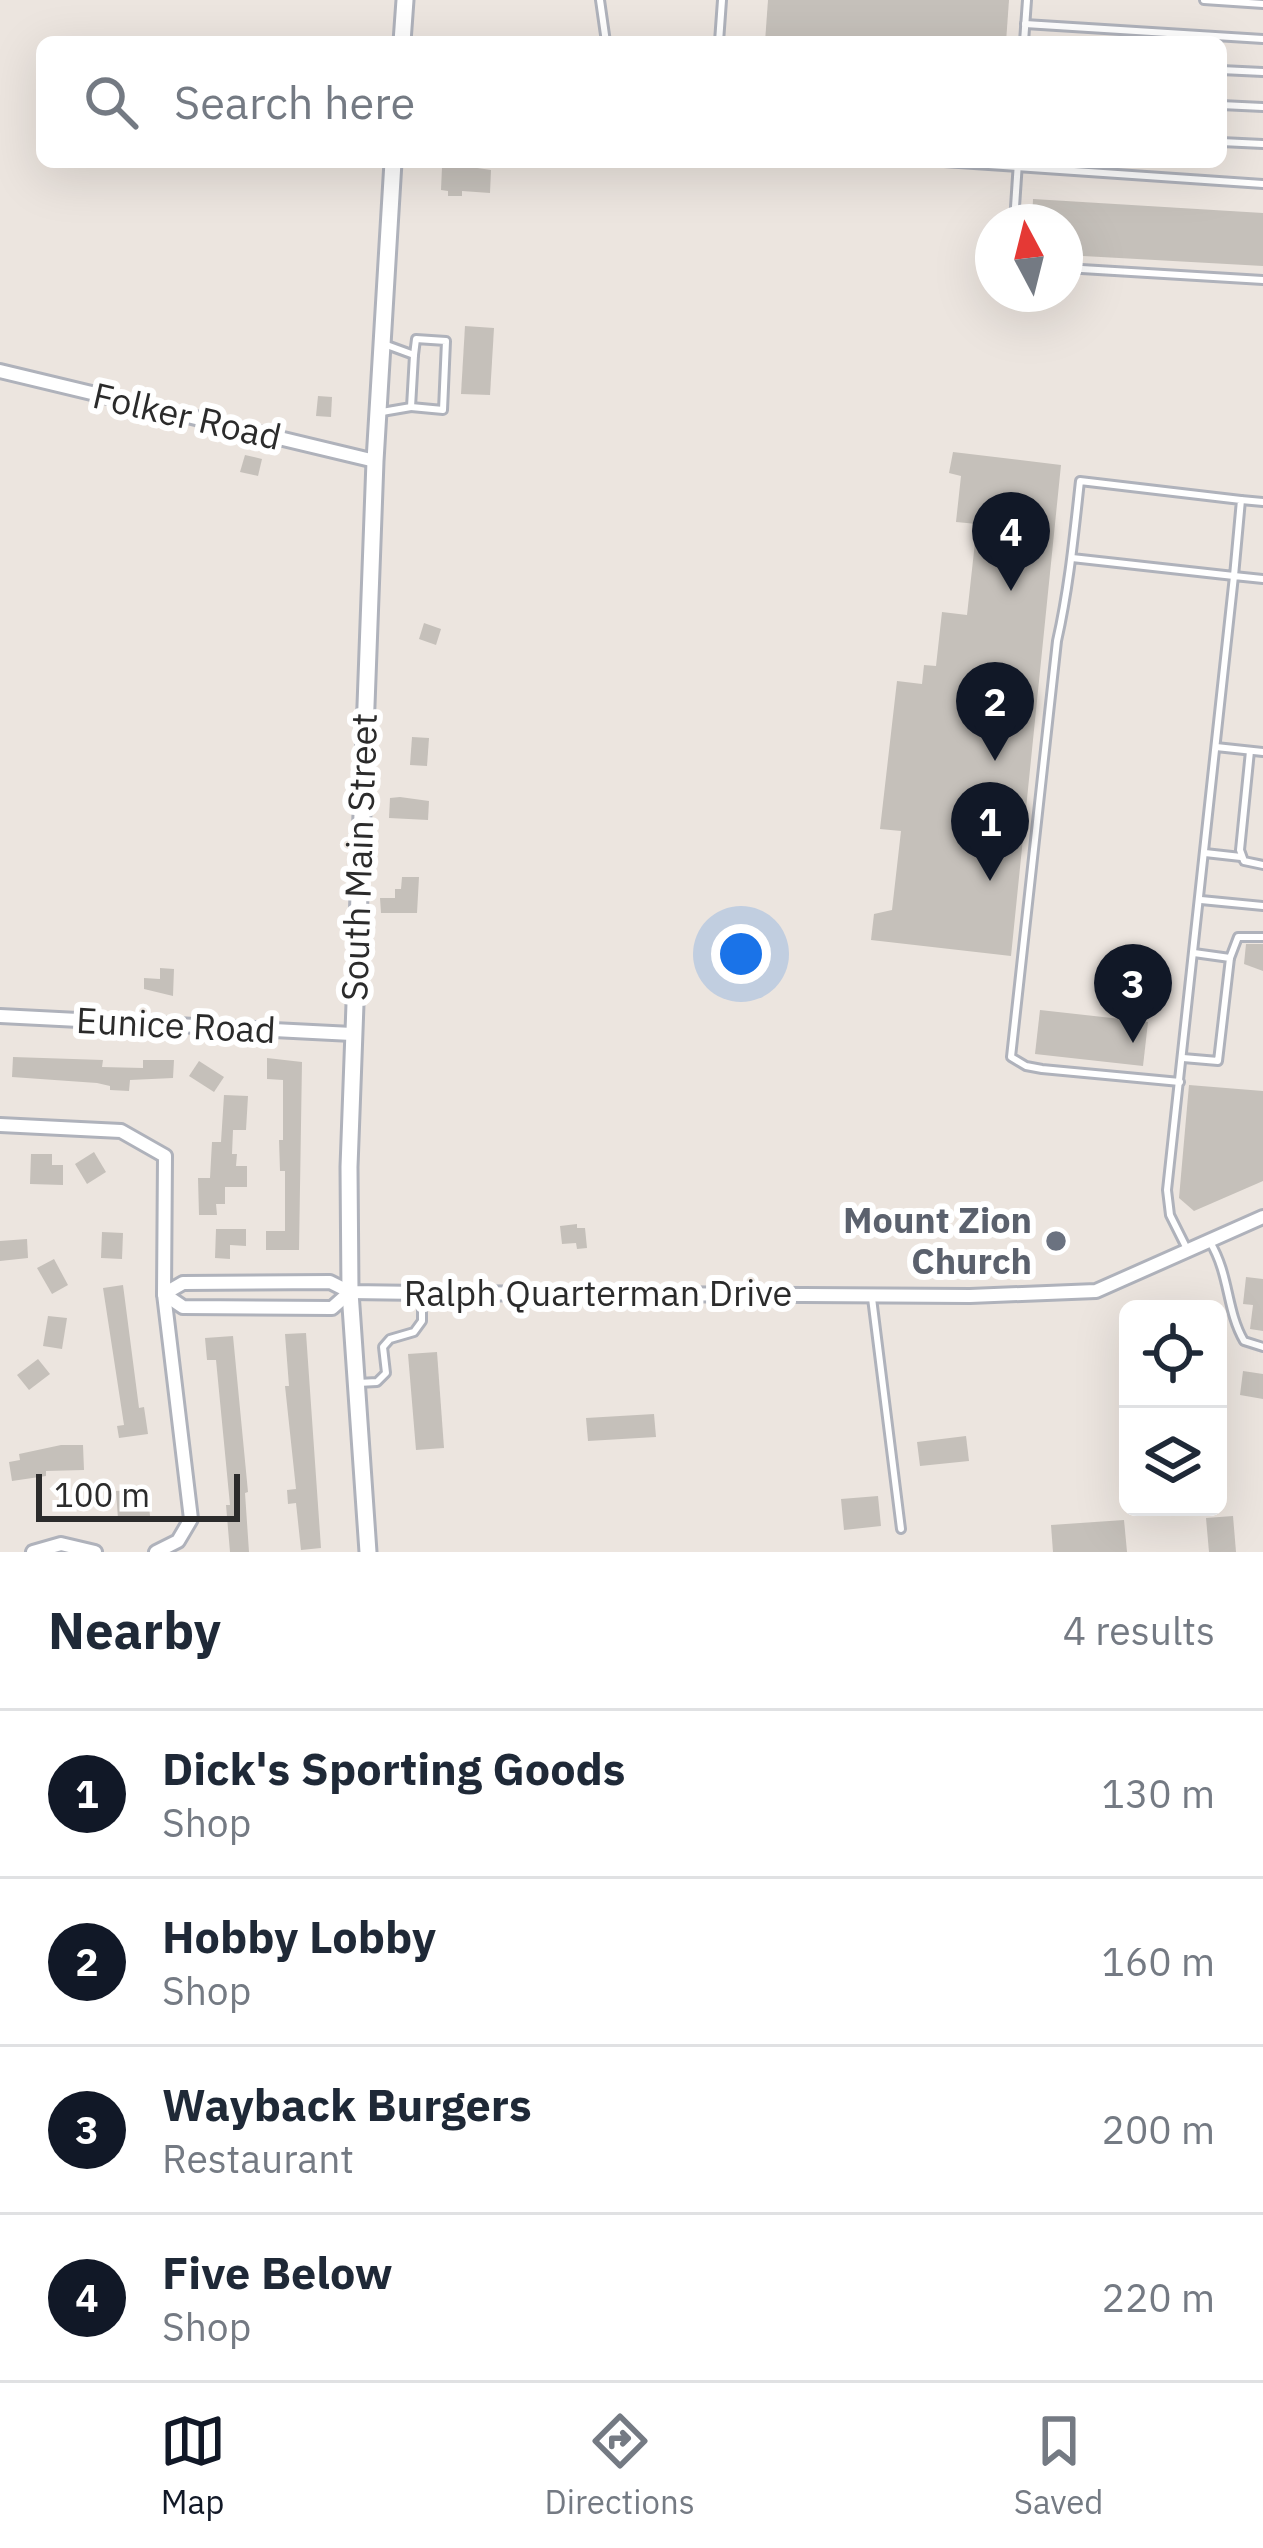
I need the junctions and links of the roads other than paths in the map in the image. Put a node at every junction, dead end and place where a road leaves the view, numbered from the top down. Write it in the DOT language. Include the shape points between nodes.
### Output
graph roads {
  1 [pos="405,0"];
  2 [pos="599,0"];
  3 [pos="722,0"];
  4 [pos="1027,0"];
  5 [pos="1204,0"];
  6 [pos="1263,4"];
  7 [pos="1025,24"];
  8 [pos="402,36"];
  9 [pos="605,36"];
  10 [pos="719,36"];
  11 [pos="1024,36"];
  12 [pos="1215,36"];
  13 [pos="1227,37"];
  14 [pos="1263,39"];
  15 [pos="1227,70"];
  16 [pos="1263,72"];
  17 [pos="1227,105"];
  18 [pos="1263,107"];
  19 [pos="1227,142"];
  20 [pos="1263,144"];
  21 [pos="393,168"];
  22 [pos="1017,168"];
  23 [pos="1056,168"];
  24 [pos="1263,184"];
  25 [pos="1014,204"];
  26 [pos="1083,269"];
  27 [pos="1263,280"];
  28 [pos="384,344"];
  29 [pos="414,356"];
  30 [pos="0,371"];
  31 [pos="411,406"];
  32 [pos="379,412"];
  33 [pos="375,461"];
  34 [pos="1241,500"];
  35 [pos="1263,502"];
  36 [pos="1072,558"];
  37 [pos="1234,576"];
  38 [pos="1263,579"];
  39 [pos="1216,747"];
  40 [pos="1250,751"];
  41 [pos="1263,752"];
  42 [pos="1205,853"];
  43 [pos="1241,857"];
  44 [pos="1263,865"];
  45 [pos="1200,900"];
  46 [pos="1263,906"];
  47 [pos="1263,937"];
  48 [pos="1194,953"];
  49 [pos="1230,958"];
  50 [pos="0,1016"];
  51 [pos="352,1034"];
  52 [pos="1183,1058"];
  53 [pos="1180,1082"];
  54 [pos="0,1125"];
  55 [pos="1263,1217"];
  56 [pos="1210,1242"];
  57 [pos="1189,1252"];
  58 [pos="350,1292"];
  59 [pos="422,1293"];
  60 [pos="164,1294"];
  61 [pos="872,1294"];
  62 [pos="1263,1348"];
  63 [pos="356,1383"];
  64 [pos="901,1529"];
  65 [pos="33,1552"];
  66 [pos="95,1552"];
  67 [pos="156,1552"];
  68 [pos="368,1552"];
  1 -- 8 [label="street"];
  2 -- 9 [label="lane"];
  3 -- 10 [label="lane"];
  4 -- 7 [label="lane"];
  5 -- 6 [label="lane"];
  7 -- 11 [label="lane"];
  7 -- 12 [label="lane"];
  13 -- 14 [label="lane"];
  15 -- 16 [label="lane"];
  17 -- 18 [label="lane"];
  19 -- 20 [label="lane"];
  21 -- 28 [label="street, South Main Street"];
  22 -- 25 [label="lane"];
  23 -- 24 [label="lane"];
  26 -- 27 [label="lane"];
  28 -- 29 [label="lane"];
  28 -- 32 [label="street, South Main Street"];
  29 -- 31 [label="lane"];
  29 -- 31 [label="lane" via="416,339 446,341 443,410"];
  30 -- 33 [label="street, Folker Road"];
  31 -- 32 [label="lane"];
  32 -- 33 [label="street, South Main Street"];
  33 -- 51 [label="street, South Main Street"];
  34 -- 35 [label="lane"];
  34 -- 36 [label="lane" via="1080,481"];
  34 -- 37 [label="lane"];
  36 -- 37 [label="lane"];
  36 -- 53 [label="lane" via="1011,1057 1042,1069"];
  37 -- 38 [label="lane"];
  37 -- 39 [label="lane"];
  39 -- 40 [label="lane"];
  39 -- 42 [label="lane"];
  40 -- 41 [label="lane"];
  40 -- 43 [label="lane"];
  42 -- 43 [label="lane"];
  42 -- 45 [label="lane"];
  43 -- 44 [label="lane"];
  45 -- 46 [label="lane"];
  45 -- 48 [label="lane"];
  47 -- 49 [label="lane" via="1238,937"];
  48 -- 49 [label="lane"];
  48 -- 52 [label="lane"];
  49 -- 52 [label="lane" via="1218,1061"];
  50 -- 51 [label="street, Eunice Road"];
  51 -- 58 [label="street, South Main Street"];
  52 -- 53 [label="lane"];
  53 -- 57 [label="lane" via="1167,1190"];
  54 -- 60 [label="street" via="121,1130 165,1156"];
  55 -- 56 [label="street, Ralph Quarterman Drive"];
  56 -- 57 [label="street, Ralph Quarterman Drive"];
  56 -- 62 [label="lane" via="1223,1263 1235,1326 1244,1341"];
  57 -- 61 [label="street, Ralph Quarterman Drive" via="1096,1292"];
  58 -- 59 [label="street, Ralph Quarterman Drive"];
  58 -- 60 [label="street, Ralph Quarterman Drive" via="330,1282 183,1283"];
  58 -- 60 [label="street, Ralph Quarterman Drive" via="332,1308 183,1307"];
  58 -- 63 [label="street, South Main Street"];
  59 -- 61 [label="street, Ralph Quarterman Drive"];
  59 -- 63 [label="lane" via="415,1332 383,1347 386,1373"];
  60 -- 67 [label="street" via="191,1519 178,1541"];
  61 -- 64 [label="lane"];
  63 -- 68 [label="street, South Main Street"];
  65 -- 66 [label="street" via="62,1544"];
}
